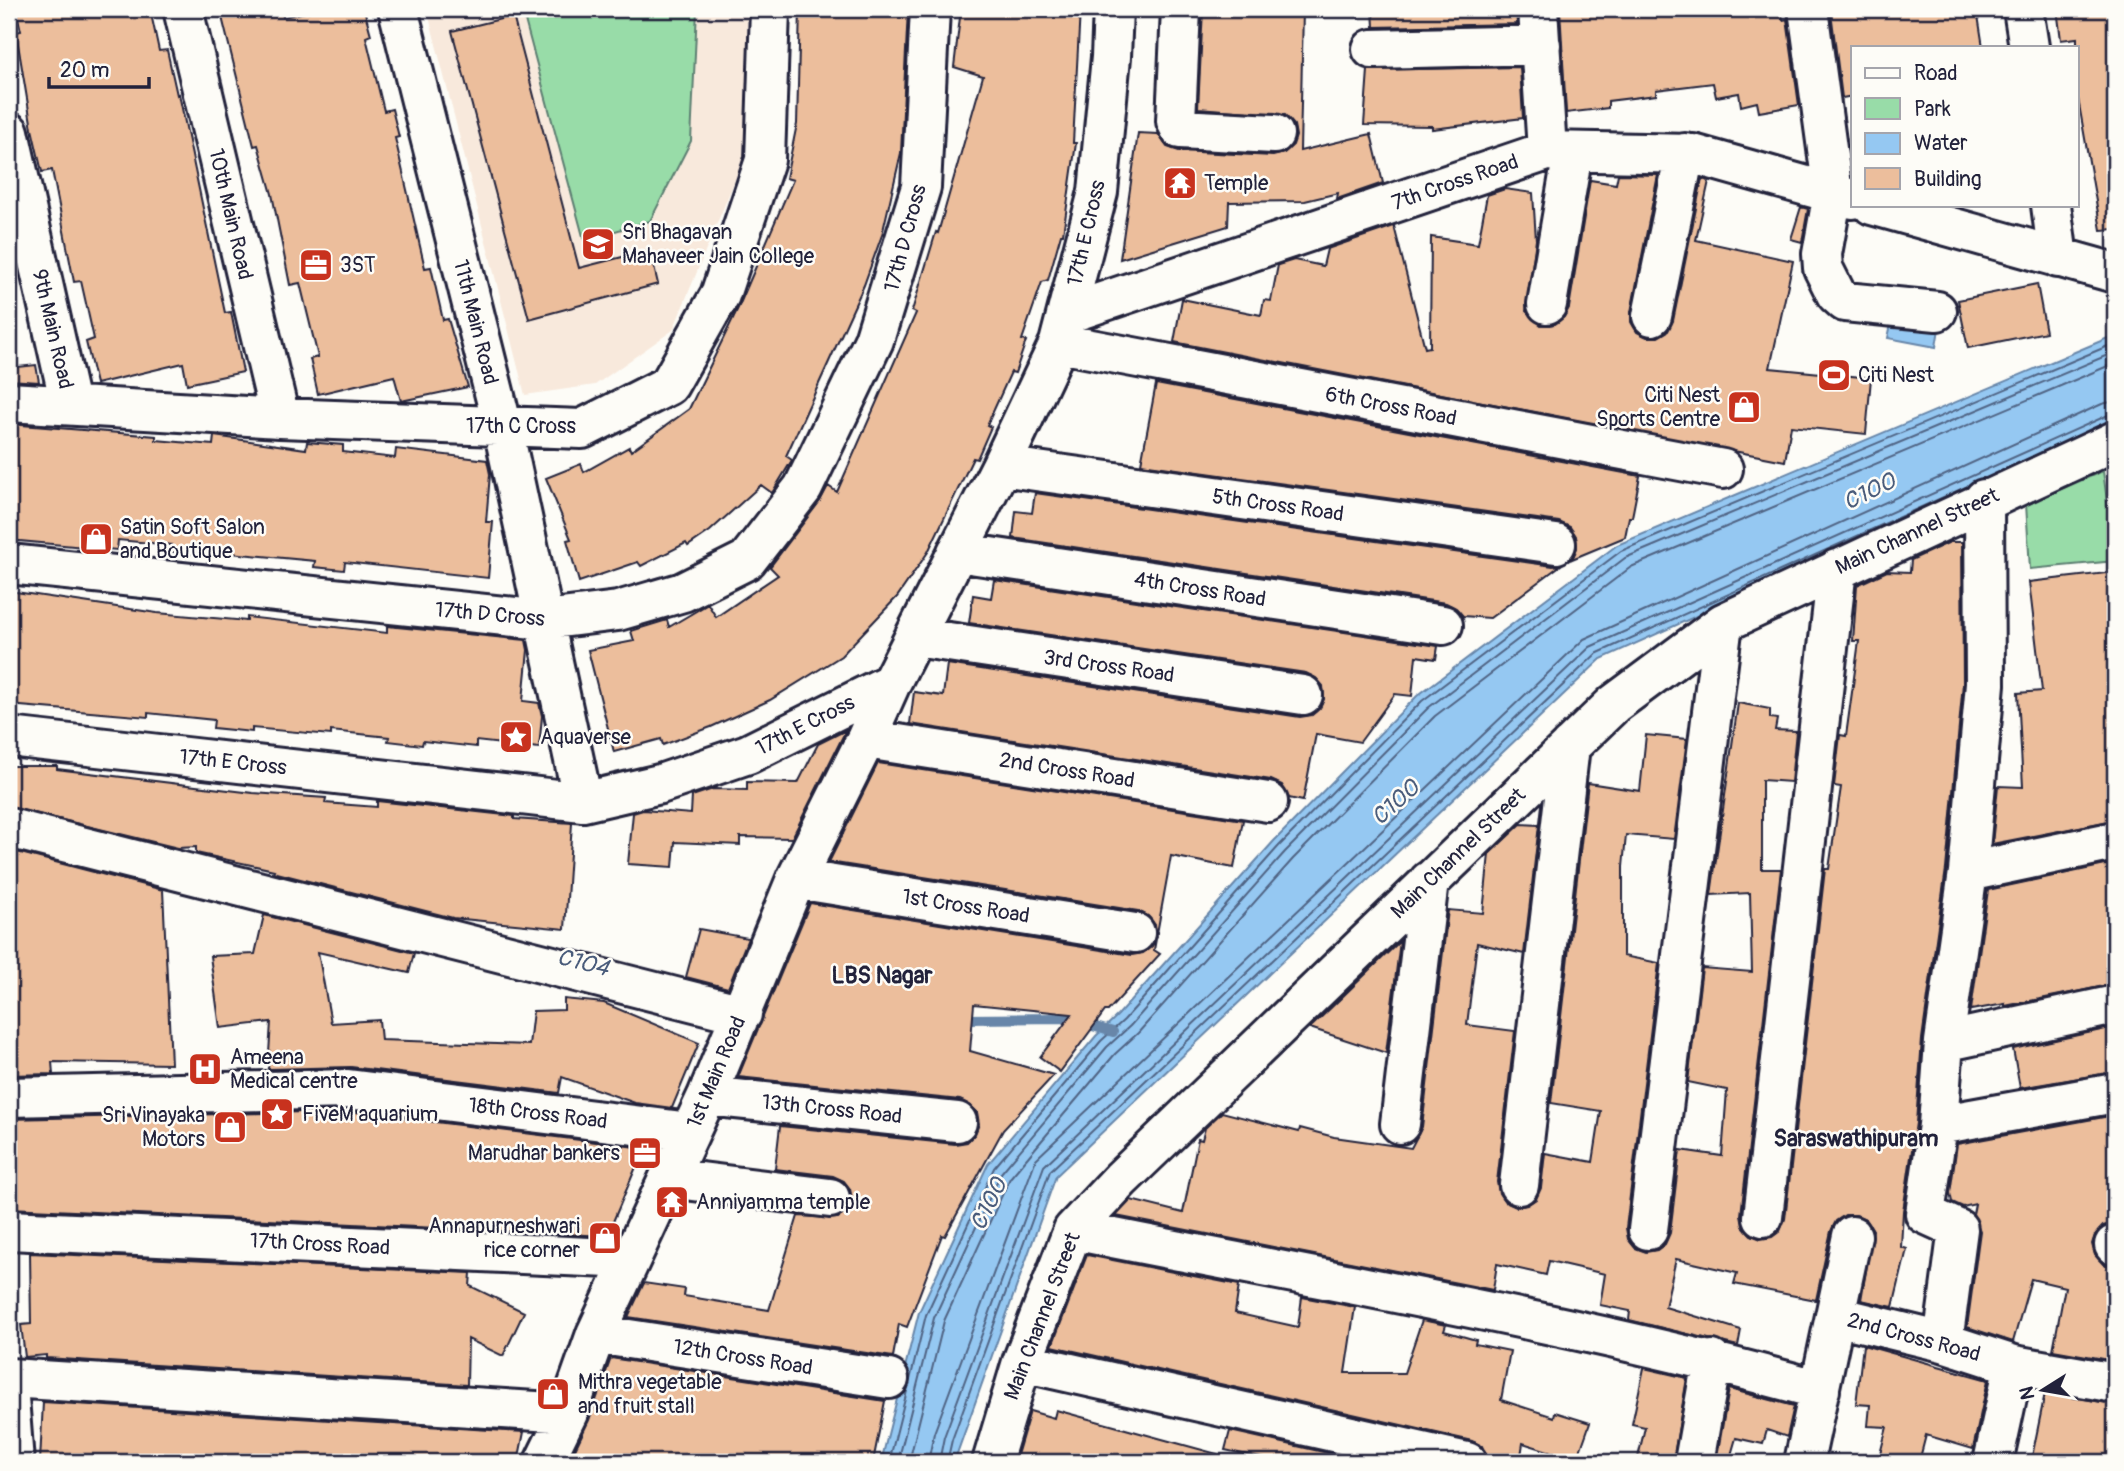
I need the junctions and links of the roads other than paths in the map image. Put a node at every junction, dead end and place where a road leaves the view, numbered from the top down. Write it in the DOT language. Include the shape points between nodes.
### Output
graph roads {
  1 [pos="183,9"];
  2 [pos="398,9"];
  3 [pos="770,9"];
  4 [pos="930,9"];
  5 [pos="1112,9"];
  6 [pos="1181,9"];
  7 [pos="1808,9"];
  8 [pos="2023,9"];
  9 [pos="1540,27"];
  10 [pos="2029,46"];
  11 [pos="1372,49"];
  12 [pos="9,132"];
  13 [pos="1274,134"];
  14 [pos="1560,151"];
  15 [pos="1685,153"];
  16 [pos="1843,196"];
  17 [pos="1876,206"];
  18 [pos="2051,206"];
  19 [pos="2059,258"];
  20 [pos="2115,273"];
  21 [pos="1547,304"];
  22 [pos="1937,312"];
  23 [pos="1652,316"];
  24 [pos="1063,328"];
  25 [pos="9,402"];
  26 [pos="70,404"];
  27 [pos="280,418"];
  28 [pos="503,428"];
  29 [pos="2115,441"];
  30 [pos="1001,466"];
  31 [pos="1723,469"];
  32 [pos="1983,499"];
  33 [pos="1556,544"];
  34 [pos="957,552"];
  35 [pos="9,564"];
  36 [pos="1837,569"];
  37 [pos="544,621"];
  38 [pos="1723,623"];
  39 [pos="1443,625"];
  40 [pos="915,637"];
  41 [pos="891,682"];
  42 [pos="1303,695"];
  43 [pos="9,737"];
  44 [pos="866,739"];
  45 [pos="1570,746"];
  46 [pos="583,802"];
  47 [pos="1268,802"];
  48 [pos="9,828"];
  49 [pos="2115,841"];
  50 [pos="1968,872"];
  51 [pos="796,879"];
  52 [pos="1429,881"];
  53 [pos="1135,933"];
  54 [pos="2115,1005"];
  55 [pos="738,1022"];
  56 [pos="1944,1042"];
  57 [pos="2115,1093"];
  58 [pos="707,1096"];
  59 [pos="9,1097"];
  60 [pos="957,1122"];
  61 [pos="1399,1124"];
  62 [pos="1938,1125"];
  63 [pos="690,1132"];
  64 [pos="669,1178"];
  65 [pos="1519,1185"];
  66 [pos="830,1198"];
  67 [pos="1763,1217"];
  68 [pos="9,1230"];
  69 [pos="1073,1230"];
  70 [pos="1648,1230"];
  71 [pos="1852,1236"];
  72 [pos="631,1259"];
  73 [pos="1836,1315"];
  74 [pos="596,1334"];
  75 [pos="1943,1342"];
  76 [pos="1712,1360"];
  77 [pos="1022,1362"];
  78 [pos="2014,1365"];
  79 [pos="9,1378"];
  80 [pos="889,1379"];
  81 [pos="2115,1383"];
  82 [pos="1820,1390"];
  83 [pos="9,1398"];
  84 [pos="568,1413"];
  85 [pos="551,1461"];
  86 [pos="1454,1461"];
  87 [pos="14,1462"];
  88 [pos="992,1462"];
  89 [pos="1694,1462"];
  90 [pos="1804,1462"];
  91 [pos="1993,1462"];
  1 -- 27 [label="street, 10th Main Road"];
  2 -- 28 [label="street, 11th Main Road"];
  3 -- 28 [label="street, 17th C Cross" via="765,160 720,295 669,385 582,429"];
  4 -- 37 [label="street, 17th D Cross" via="921,187 874,340 803,488 747,560 683,592 618,611"];
  5 -- 24 [label="street, 17th E Cross" via="1098,192"];
  6 -- 13 [label="street" via="1176,121 1180,130"];
  7 -- 16 [label="street"];
  8 -- 10 [label="street"];
  9 -- 11 [label="street"];
  9 -- 14 [label="street"];
  12 -- 26 [label="street, 9th Main Road"];
  14 -- 15 [label="street, 7th Cross Road"];
  14 -- 21 [label="street"];
  14 -- 24 [label="street, 7th Cross Road"];
  15 -- 16 [label="street, 7th Cross Road"];
  15 -- 23 [label="street"];
  16 -- 22 [label="street" via="1822,254 1836,293 1845,302"];
  17 -- 19 [label="street"];
  18 -- 19 [label="street"];
  19 -- 20 [label="street"];
  24 -- 30 [label="street, 17th E Cross"];
  24 -- 31 [label="street, 6th Cross Road"];
  25 -- 26 [label="street, 17th C Cross"];
  26 -- 27 [label="street, 17th C Cross"];
  27 -- 28 [label="street, 17th C Cross"];
  28 -- 37 [label="street, 11th Main Road"];
  29 -- 32 [label="street, Main Channel Street"];
  30 -- 33 [label="street, 5th Cross Road"];
  30 -- 34 [label="street, 17th E Cross"];
  32 -- 36 [label="street, Main Channel Street"];
  32 -- 50 [label="street" via="1985,684"];
  34 -- 39 [label="street, 4th Cross Road"];
  34 -- 40 [label="street, 17th E Cross"];
  35 -- 37 [label="street, 17th D Cross"];
  36 -- 38 [label="street, Main Channel Street"];
  36 -- 67 [label="street"];
  37 -- 46 [label="street, 11th Main Road"];
  38 -- 45 [label="street, Main Channel Street" via="1614,704"];
  38 -- 70 [label="street"];
  40 -- 41 [label="street, 17th E Cross"];
  40 -- 42 [label="street, 3rd Cross Road"];
  41 -- 44 [label="street, 1st Main Road"];
  41 -- 46 [label="street, 17th E Cross" via="748,754 660,784"];
  43 -- 46 [label="street, 17th E Cross"];
  44 -- 47 [label="street, 2nd Cross Road"];
  44 -- 51 [label="street, 1st Main Road"];
  45 -- 52 [label="street, Main Channel Street"];
  45 -- 65 [label="street"];
  48 -- 55 [label="street"];
  49 -- 50 [label="street"];
  50 -- 56 [label="street"];
  51 -- 53 [label="street, 1st Cross Road"];
  51 -- 55 [label="street, 1st Main Road"];
  52 -- 61 [label="street"];
  52 -- 69 [label="street, Main Channel Street" via="1121,1178"];
  54 -- 56 [label="street"];
  55 -- 58 [label="street, 1st Main Road"];
  56 -- 62 [label="street"];
  57 -- 62 [label="street"];
  58 -- 60 [label="street, 13th Cross Road"];
  58 -- 63 [label="street, 1st Main Road"];
  59 -- 63 [label="street, 18th Cross Road" via="348,1089"];
  62 -- 75 [label="street" via="1925,1214 1958,1229"];
  63 -- 64 [label="street, 1st Main Road"];
  64 -- 66 [label="street"];
  64 -- 72 [label="street, 1st Main Road"];
  68 -- 72 [label="street, 17th Cross Road"];
  69 -- 76 [label="street"];
  69 -- 77 [label="street, Main Channel Street"];
  71 -- 73 [label="street, 2nd Cross Road"];
  72 -- 74 [label="street, 1st Main Road"];
  73 -- 75 [label="street, 2nd Cross Road"];
  73 -- 82 [label="street, 2nd Cross Road"];
  74 -- 80 [label="street, 12th Cross Road"];
  74 -- 84 [label="street, 1st Main Road"];
  75 -- 78 [label="street, 2nd Cross Road"];
  76 -- 82 [label="street"];
  76 -- 89 [label="street"];
  77 -- 86 [label="street"];
  77 -- 88 [label="street, Main Channel Street"];
  78 -- 81 [label="street, 2nd Cross Road"];
  78 -- 91 [label="street"];
  79 -- 84 [label="street"];
  82 -- 90 [label="street, 2nd Cross Road"];
  83 -- 87 [label="street"];
  84 -- 85 [label="street, 1st Main Road"];
}
